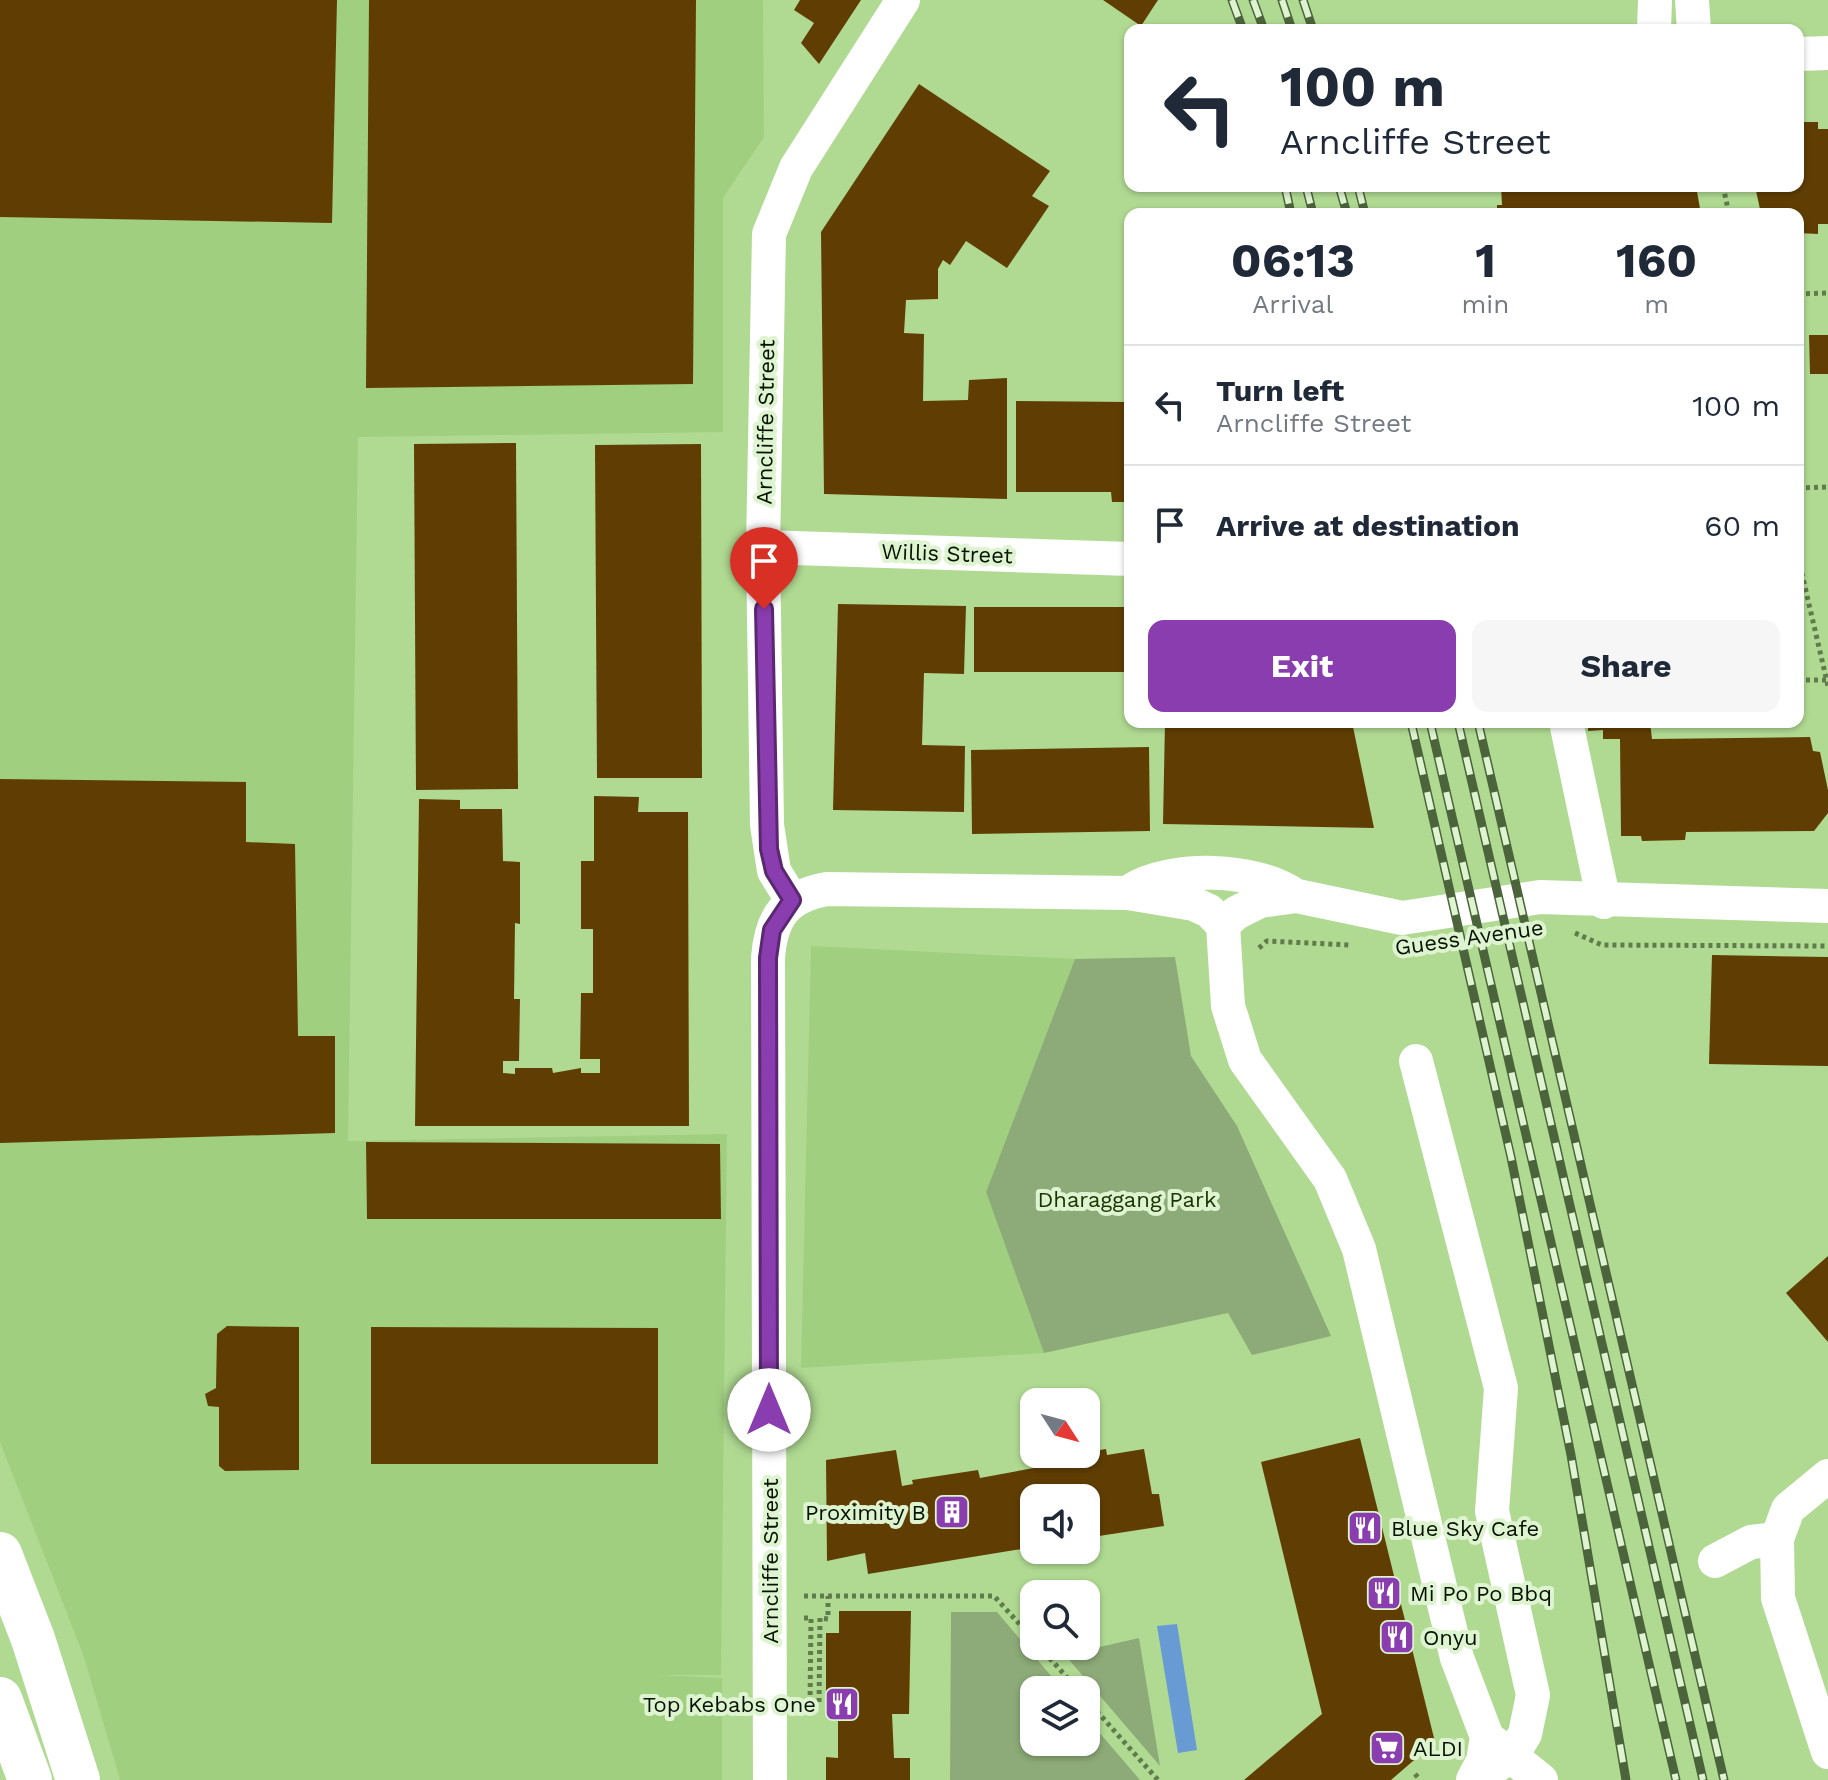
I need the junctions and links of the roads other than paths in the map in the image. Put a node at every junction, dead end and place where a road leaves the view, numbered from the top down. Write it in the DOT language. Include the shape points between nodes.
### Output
graph roads {
  1 [pos="903,0"];
  2 [pos="1655,0"];
  3 [pos="1654,24"];
  4 [pos="1828,53"];
  5 [pos="1804,54"];
  6 [pos="763,547"];
  7 [pos="1124,559"];
  8 [pos="1567,728"];
  9 [pos="1128,893"];
  10 [pos="1297,896"];
  11 [pos="792,900"];
  12 [pos="1604,902"];
  13 [pos="1828,906"];
  14 [pos="1223,925"];
  15 [pos="1416,1061"];
  16 [pos="1827,1476"];
  17 [pos="1777,1539"];
  18 [pos="0,1554"];
  19 [pos="1715,1561"];
  20 [pos="0,1699"];
  21 [pos="1500,1746"];
  22 [pos="1828,1752"];
  23 [pos="30,1780"];
  24 [pos="78,1780"];
  25 [pos="770,1780"];
  26 [pos="1474,1780"];
  27 [pos="1541,1780"];
  1 -- 6 [label="street, Arncliffe Street" via="796,168 769,234"];
  2 -- 3 [label="street"];
  4 -- 5 [label="street"];
  6 -- 7 [label="street, Willis Street"];
  6 -- 11 [label="street, Arncliffe Street" via="767,825 774,871"];
  8 -- 12 [label="street"];
  9 -- 10 [label="street, Guess Avenue" via="1145,881 1172,874 1212,873 1282,885"];
  9 -- 11 [label="street, Guess Avenue" via="827,889"];
  9 -- 14 [label="street, Guess Avenue" via="1194,904"];
  10 -- 12 [label="street, Guess Avenue" via="1402,918 1540,897"];
  10 -- 14 [label="street, Guess Avenue" via="1260,901"];
  11 -- 25 [label="street, Arncliffe Street" via="772,930 768,958"];
  12 -- 13 [label="street, Guess Avenue"];
  14 -- 21 [label="street" via="1228,1006 1245,1060 1330,1179 1359,1249 1457,1658"];
  15 -- 21 [label="street" via="1501,1388 1492,1511 1533,1695 1525,1734"];
  16 -- 17 [label="street" via="1788,1509"];
  17 -- 19 [label="street" via="1751,1542"];
  17 -- 22 [label="street" via="1778,1598"];
  18 -- 24 [label="highway"];
  20 -- 23 [label="highway"];
  21 -- 26 [label="street" via="1483,1761"];
  21 -- 27 [label="street"];
}
